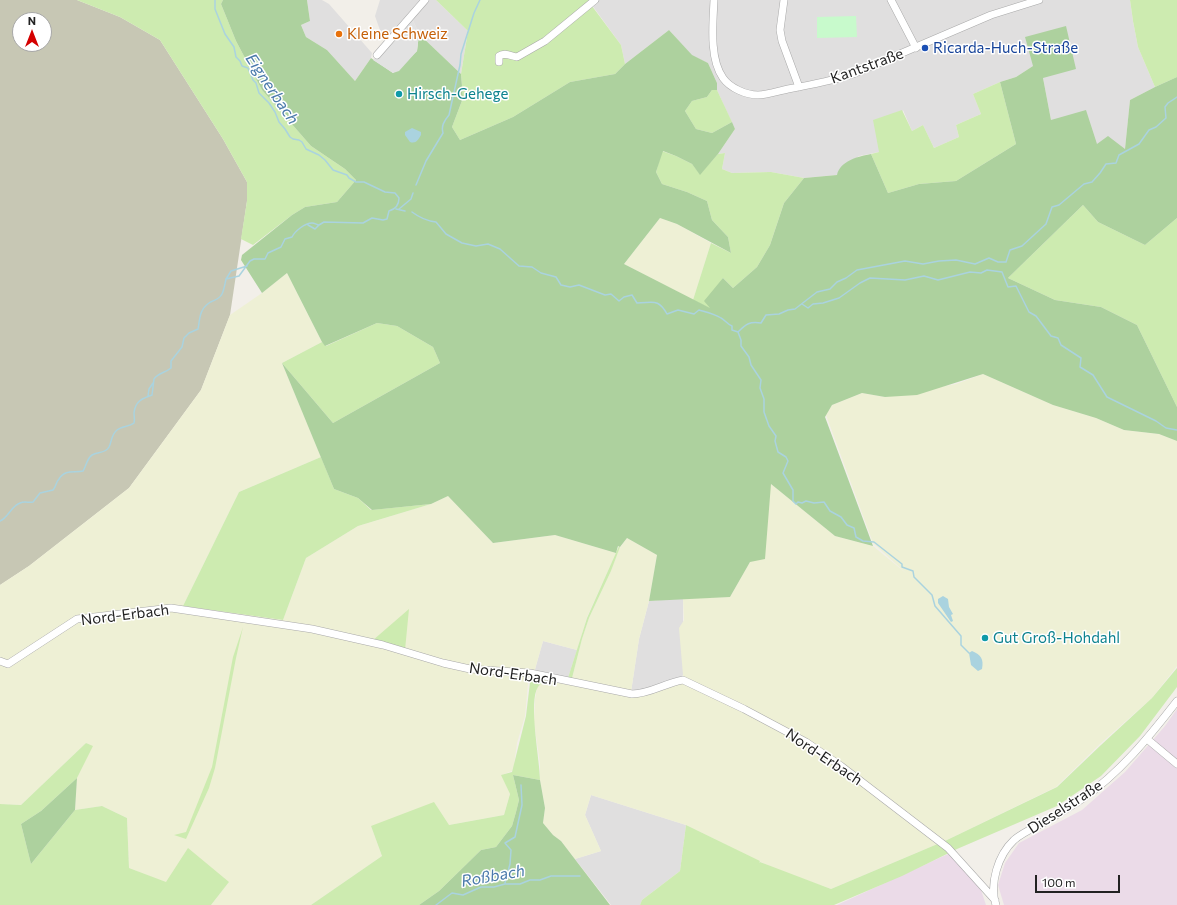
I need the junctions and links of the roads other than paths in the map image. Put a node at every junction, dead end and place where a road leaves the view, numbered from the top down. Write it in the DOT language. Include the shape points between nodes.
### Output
graph roads {
  1 [pos="425,0"];
  2 [pos="595,0"];
  3 [pos="714,0"];
  4 [pos="784,0"];
  5 [pos="891,0"];
  6 [pos="1039,0"];
  7 [pos="916,48"];
  8 [pos="377,55"];
  9 [pos="499,62"];
  10 [pos="799,87"];
  11 [pos="0,662"];
  12 [pos="1177,701"];
  13 [pos="1147,739"];
  14 [pos="1177,764"];
  15 [pos="995,902"];
  1 -- 8 [label="street"];
  2 -- 9 [label="street" via="545,41 517,57 501,55"];
  3 -- 10 [label="street, Kantstraße" via="714,50 723,78 736,89 757,95"];
  4 -- 10 [label="street" via="780,30"];
  5 -- 7 [label="street"];
  6 -- 7 [label="street, Kantstraße" via="991,15"];
  7 -- 10 [label="street, Kantstraße" via="853,74"];
  11 -- 15 [label="street, Nord-Erbach" via="8,664 77,619 171,608 312,629 383,645 443,664 470,669 530,673 632,694 642,694 683,680 812,746 948,848"];
  12 -- 13 [label="street, Dieselstraße"];
  13 -- 14 [label="street"];
  13 -- 15 [label="street, Dieselstraße" via="1124,764 1084,798 1014,840 998,866"];
}
